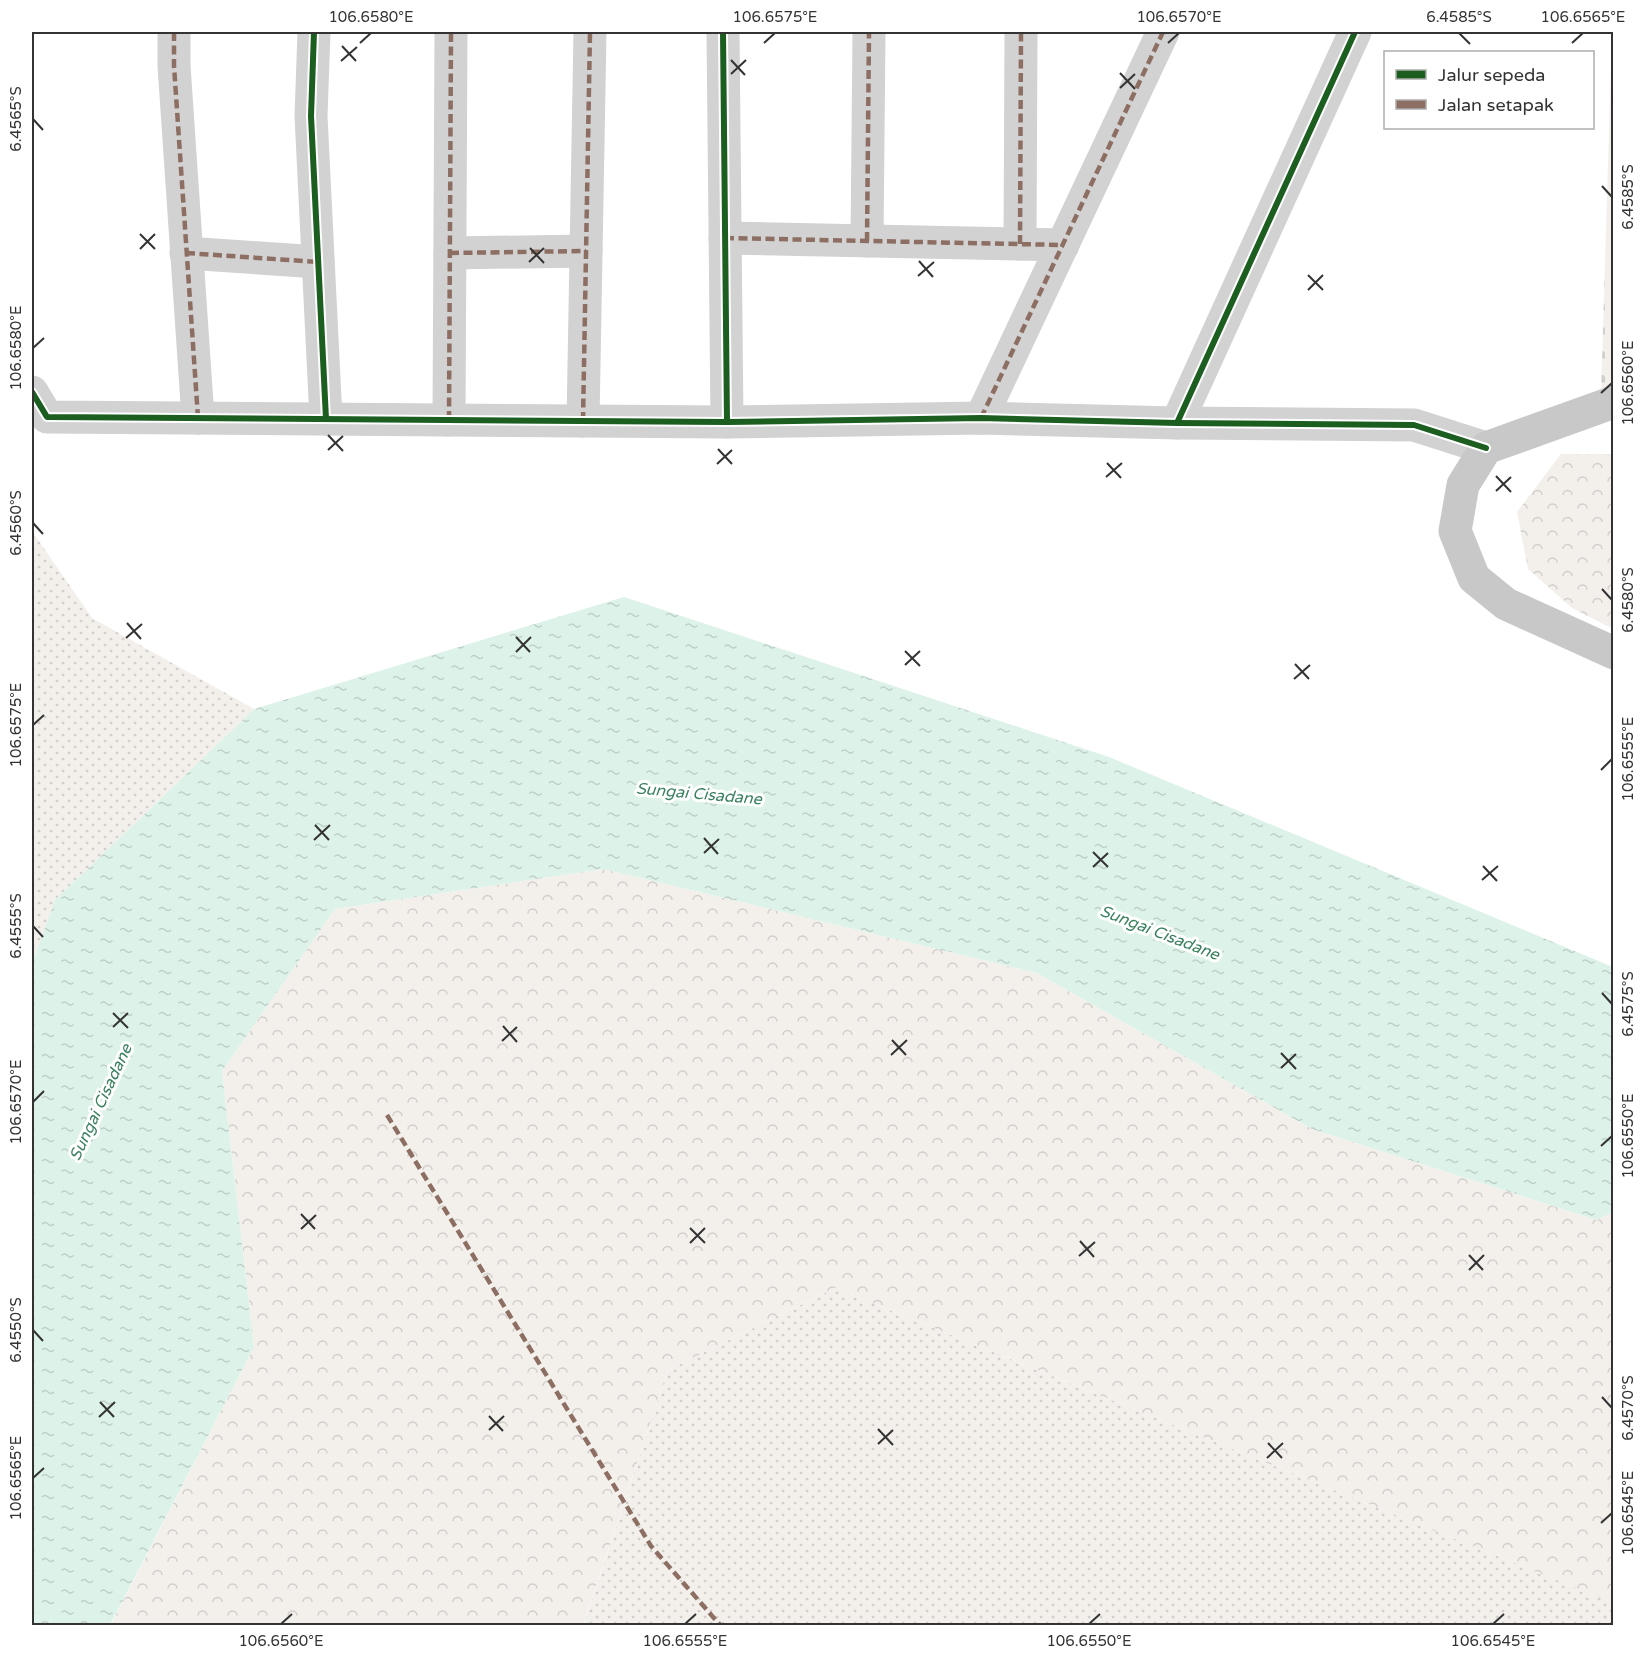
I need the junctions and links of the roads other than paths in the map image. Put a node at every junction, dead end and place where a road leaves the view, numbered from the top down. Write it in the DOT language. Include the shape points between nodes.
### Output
graph roads {
  1 [pos="174,32"];
  2 [pos="314,32"];
  3 [pos="451,32"];
  4 [pos="590,32"];
  5 [pos="723,32"];
  6 [pos="869,32"];
  7 [pos="1021,32"];
  8 [pos="1163,32"];
  9 [pos="1355,32"];
  10 [pos="725,238"];
  11 [pos="867,241"];
  12 [pos="1020,244"];
  13 [pos="1063,245"];
  14 [pos="586,251"];
  15 [pos="186,253"];
  16 [pos="450,253"];
  17 [pos="318,262"];
  18 [pos="32,392"];
  19 [pos="1614,402"];
  20 [pos="198,418"];
  21 [pos="981,418"];
  22 [pos="326,419"];
  23 [pos="449,420"];
  24 [pos="583,421"];
  25 [pos="727,422"];
  26 [pos="1177,423"];
  27 [pos="1486,448"];
  28 [pos="1614,653"];
  1 -- 15 [label="street"];
  2 -- 17 [label="street" via="311,116"];
  3 -- 16 [label="street"];
  4 -- 14 [label="street"];
  5 -- 10 [label="street"];
  6 -- 11 [label="street"];
  7 -- 12 [label="street"];
  8 -- 13 [label="street"];
  9 -- 26 [label="street"];
  10 -- 11 [label="street"];
  10 -- 25 [label="street"];
  11 -- 12 [label="street"];
  12 -- 13 [label="street"];
  13 -- 21 [label="street"];
  14 -- 16 [label="street"];
  14 -- 24 [label="street"];
  15 -- 17 [label="street"];
  15 -- 20 [label="street"];
  16 -- 23 [label="street"];
  17 -- 22 [label="street"];
  18 -- 20 [label="street" via="47,417"];
  19 -- 27 [label="main road"];
  20 -- 22 [label="street"];
  21 -- 25 [label="street"];
  21 -- 26 [label="street"];
  22 -- 23 [label="street"];
  23 -- 24 [label="street"];
  24 -- 25 [label="street"];
  26 -- 27 [label="street" via="1414,425"];
  27 -- 28 [label="main road" via="1463,485 1455,531 1474,578 1506,604"];
}
